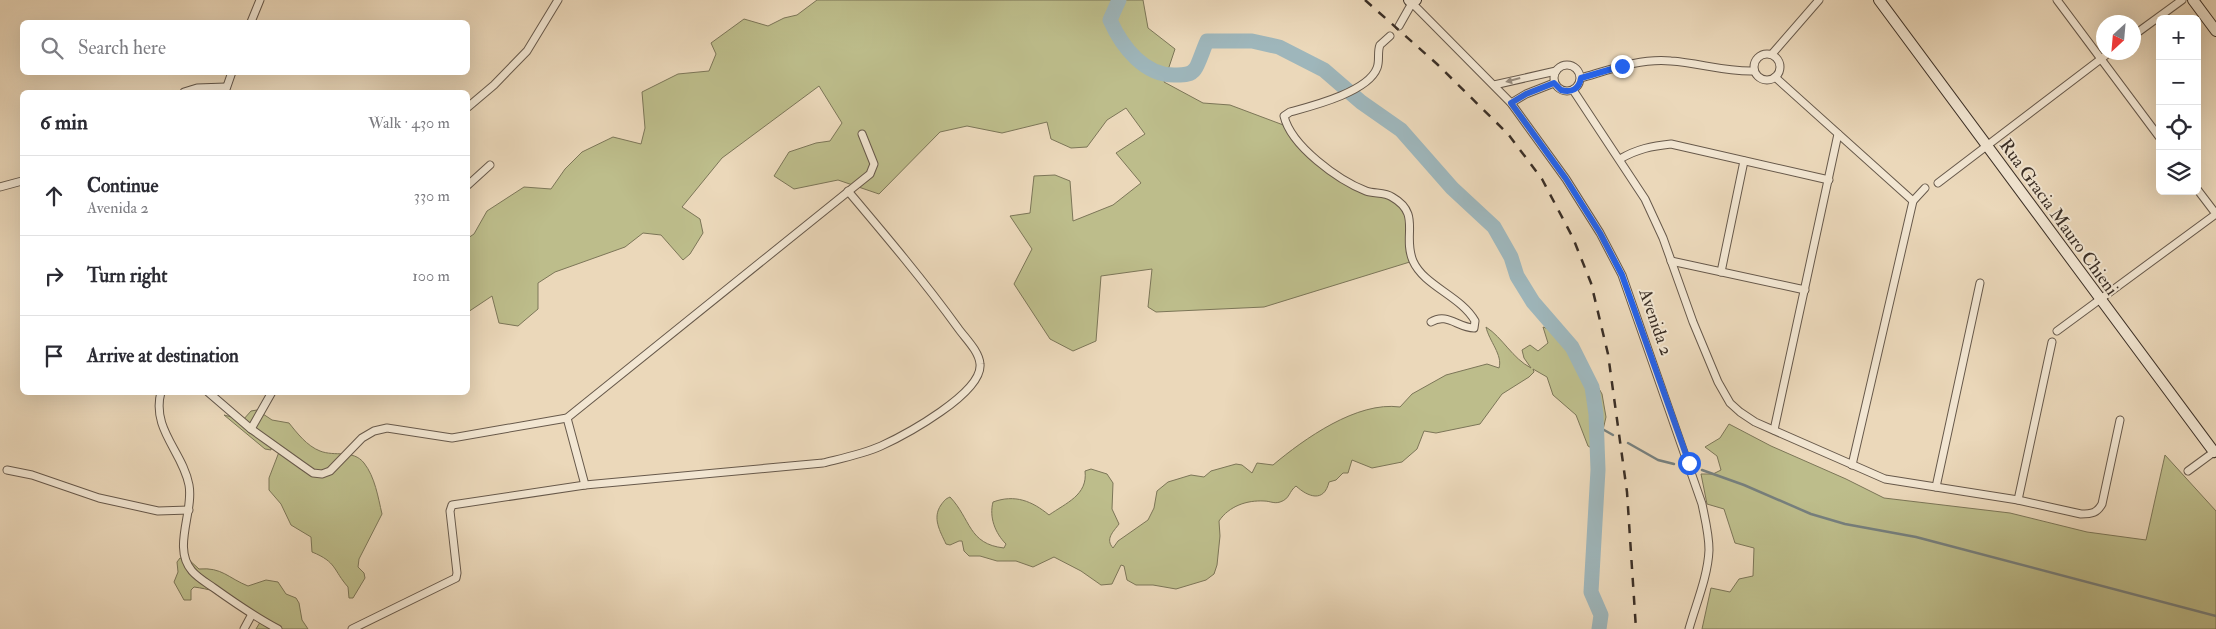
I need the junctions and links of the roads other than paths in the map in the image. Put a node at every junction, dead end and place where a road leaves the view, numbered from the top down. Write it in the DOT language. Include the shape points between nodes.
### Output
graph roads {
  1 [pos="260,0"];
  2 [pos="558,0"];
  3 [pos="1819,0"];
  4 [pos="1879,0"];
  5 [pos="2057,0"];
  6 [pos="2182,0"];
  7 [pos="2193,0"];
  8 [pos="1412,1"];
  9 [pos="252,20"];
  10 [pos="1399,26"];
  11 [pos="2141,30"];
  12 [pos="2216,31"];
  13 [pos="1390,36"];
  14 [pos="2096,52"];
  15 [pos="1772,54"];
  16 [pos="2100,60"];
  17 [pos="2102,60"];
  18 [pos="1556,71"];
  19 [pos="1754,71"];
  20 [pos="231,75"];
  21 [pos="1775,77"];
  22 [pos="1581,78"];
  23 [pos="1554,83"];
  24 [pos="1494,85"];
  25 [pos="190,90"];
  26 [pos="226,90"];
  27 [pos="1573,90"];
  28 [pos="1511,103"];
  29 [pos="470,105"];
  30 [pos="2156,133"];
  31 [pos="862,134"];
  32 [pos="1838,134"];
  33 [pos="1987,146"];
  34 [pos="1620,159"];
  35 [pos="1744,161"];
  36 [pos="490,165"];
  37 [pos="1828,180"];
  38 [pos="20,182"];
  39 [pos="470,183"];
  40 [pos="1938,183"];
  41 [pos="0,187"];
  42 [pos="1925,188"];
  43 [pos="848,191"];
  44 [pos="2201,194"];
  45 [pos="1913,202"];
  46 [pos="2216,214"];
  47 [pos="1672,261"];
  48 [pos="1721,272"];
  49 [pos="1980,283"];
  50 [pos="1804,290"];
  51 [pos="2100,300"];
  52 [pos="1431,322"];
  53 [pos="2057,331"];
  54 [pos="2052,342"];
  55 [pos="160,395"];
  56 [pos="211,395"];
  57 [pos="270,395"];
  58 [pos="567,418"];
  59 [pos="2120,420"];
  60 [pos="251,429"];
  61 [pos="1774,430"];
  62 [pos="2215,451"];
  63 [pos="1852,465"];
  64 [pos="7,470"];
  65 [pos="2188,471"];
  66 [pos="585,485"];
  67 [pos="1936,487"];
  68 [pos="2018,500"];
  69 [pos="189,510"];
  70 [pos="251,616"];
  71 [pos="244,629"];
  72 [pos="278,629"];
  73 [pos="352,629"];
  74 [pos="1689,629"];
  1 -- 9 [label="street"];
  2 -- 29 [label="street" via="527,51"];
  3 -- 15 [label="street"];
  4 -- 33 [label="street, Rua Gracia Mauro Chieni"];
  5 -- 14 [label="street"];
  6 -- 11 [label="street"];
  7 -- 12 [label="street"];
  8 -- 10 [label="street"];
  8 -- 24 [label="street, Avenida 2"];
  13 -- 52 [label="street" via="1380,45 1377,68 1370,78 1336,98 1284,116 1286,126 1301,145 1327,168 1366,191 1391,196 1406,208 1411,224 1409,243 1413,261 1422,274 1469,310 1476,321 1474,328 1466,328 1445,318"];
  15 -- 19 [label="street" via="1760,55 1753,65"];
  15 -- 21 [label="street" via="1780,65"];
  16 -- 33 [label="street"];
  17 -- 30 [label="street"];
  18 -- 22 [label="street" via="1571,65"];
  18 -- 23 [label="street"];
  18 -- 24 [label="street, one-way"];
  19 -- 21 [label="street" via="1763,79"];
  19 -- 22 [label="street" via="1734,72 1670,61 1647,61"];
  20 -- 26 [label="street"];
  21 -- 32 [label="street"];
  22 -- 27 [label="street"];
  23 -- 27 [label="street" via="1561,90"];
  23 -- 28 [label="street"];
  24 -- 28 [label="street, Avenida 2"];
  25 -- 26 [label="street"];
  27 -- 34 [label="street"];
  28 -- 74 [label="street, Avenida 2" via="1566,179 1622,275 1689,463 1709,536 1709,552"];
  31 -- 43 [label="street" via="874,169"];
  32 -- 37 [label="street"];
  32 -- 45 [label="street"];
  33 -- 40 [label="street"];
  33 -- 51 [label="street, Rua Gracia Mauro Chieni"];
  34 -- 35 [label="street" via="1651,146 1671,144"];
  34 -- 47 [label="street" via="1645,199"];
  35 -- 37 [label="street"];
  35 -- 48 [label="street"];
  36 -- 39 [label="street"];
  37 -- 50 [label="street"];
  38 -- 41 [label="street"];
  42 -- 45 [label="street"];
  43 -- 58 [label="street"];
  43 -- 66 [label="street" via="935,296 974,349 980,364 977,381 928,421 882,446 823,464"];
  44 -- 46 [label="street"];
  45 -- 63 [label="street"];
  46 -- 51 [label="street"];
  47 -- 48 [label="street"];
  47 -- 61 [label="street" via="1693,322 1730,403"];
  48 -- 50 [label="street"];
  49 -- 67 [label="street"];
  50 -- 61 [label="street"];
  51 -- 53 [label="street"];
  51 -- 62 [label="street, Rua Gracia Mauro Chieni"];
  54 -- 68 [label="street"];
  55 -- 69 [label="street" via="160,420 189,484"];
  56 -- 60 [label="street"];
  57 -- 60 [label="street"];
  58 -- 60 [label="street" via="452,438 387,428 362,438 330,471 322,474 313,473"];
  58 -- 66 [label="street"];
  59 -- 68 [label="street" via="2098,510 2081,514"];
  61 -- 63 [label="street"];
  62 -- 65 [label="street"];
  63 -- 67 [label="street" via="1885,479"];
  64 -- 69 [label="street" via="99,498 158,511"];
  66 -- 73 [label="street" via="452,505 456,578"];
  67 -- 68 [label="street"];
  69 -- 70 [label="street" via="184,543 186,561 192,572"];
  70 -- 71 [label="street"];
  70 -- 72 [label="street"];
}
